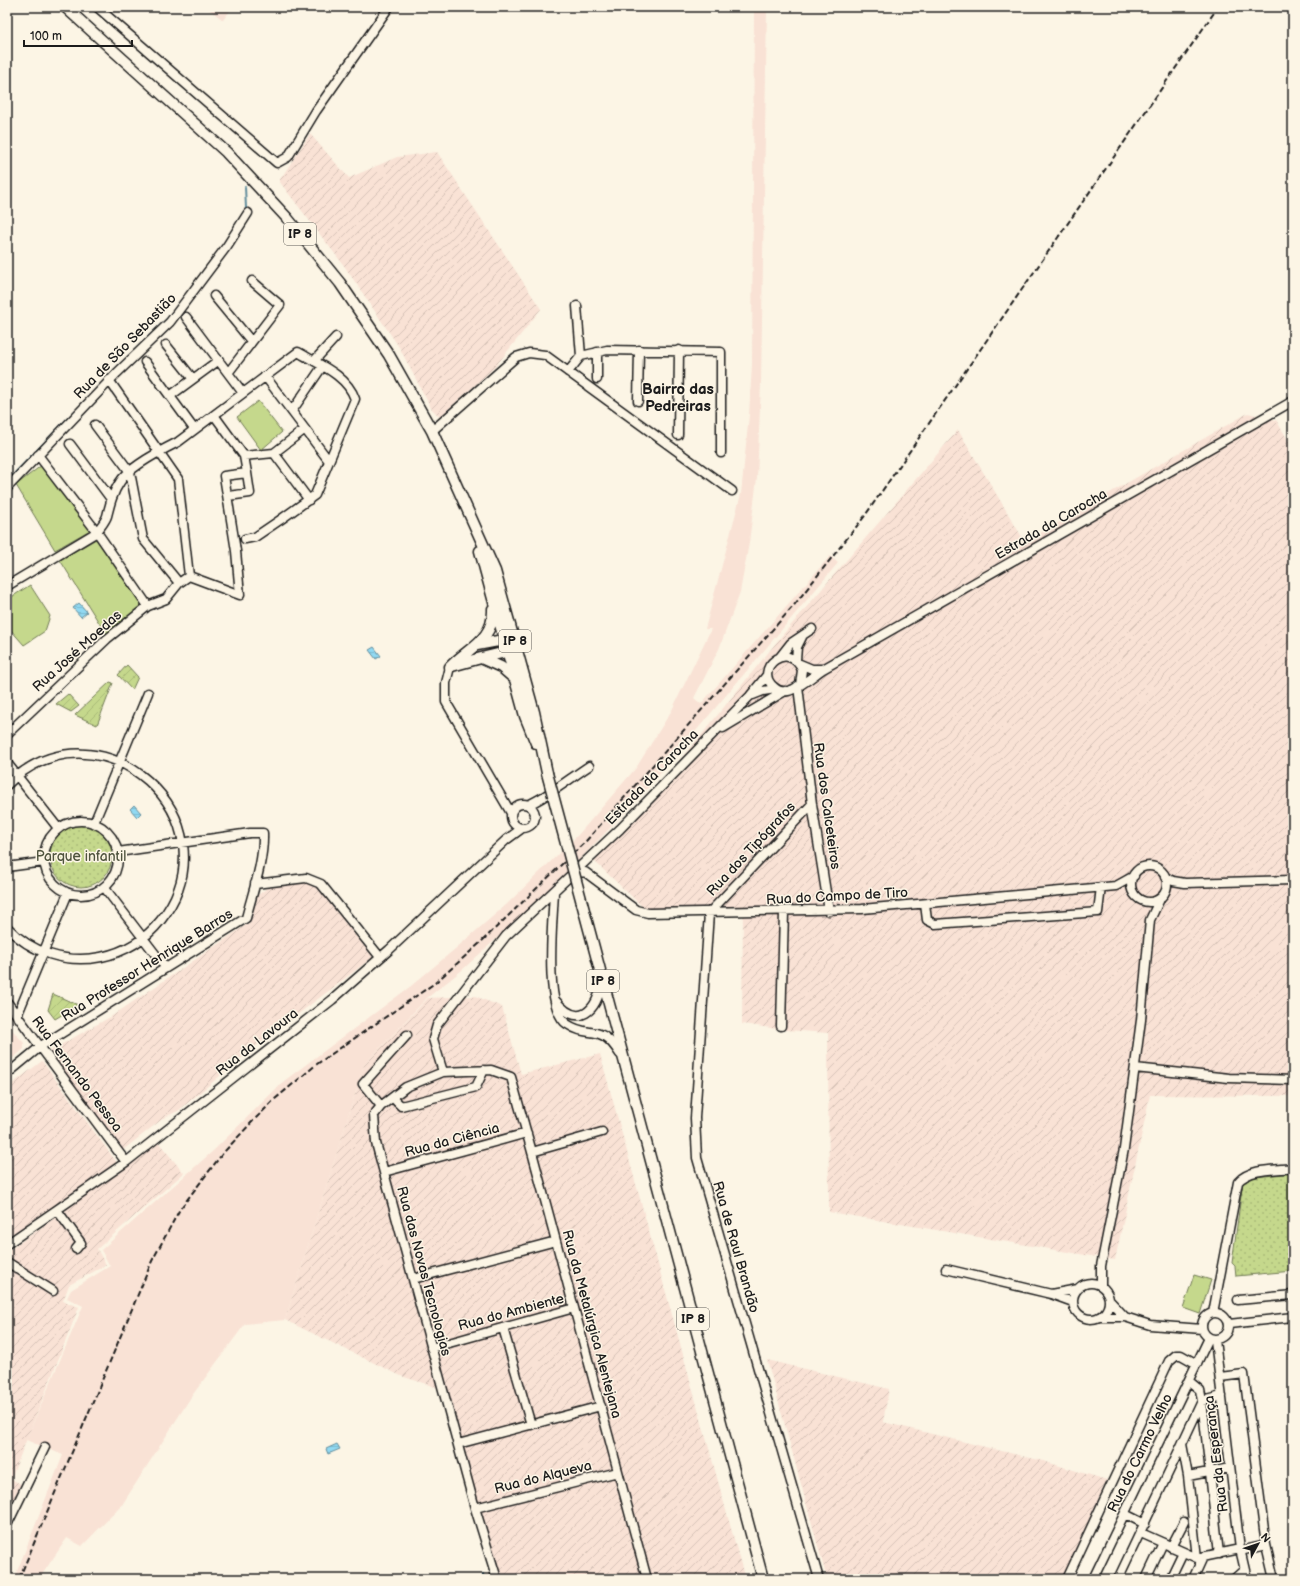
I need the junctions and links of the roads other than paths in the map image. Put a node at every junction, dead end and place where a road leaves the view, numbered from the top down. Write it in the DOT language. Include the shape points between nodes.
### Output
graph roads {
  1 [pos="65,7"];
  2 [pos="97,7"];
  3 [pos="389,7"];
  4 [pos="248,213"];
  5 [pos="252,282"];
  6 [pos="214,296"];
  7 [pos="577,306"];
  8 [pos="186,317"];
  9 [pos="336,338"];
  10 [pos="251,341"];
  11 [pos="166,345"];
  12 [pos="639,350"];
  13 [pos="678,350"];
  14 [pos="597,352"];
  15 [pos="581,356"];
  16 [pos="219,360"];
  17 [pos="314,361"];
  18 [pos="145,362"];
  19 [pos="322,367"];
  20 [pos="568,372"];
  21 [pos="228,373"];
  22 [pos="265,376"];
  23 [pos="193,379"];
  24 [pos="598,379"];
  25 [pos="109,380"];
  26 [pos="243,393"];
  27 [pos="170,396"];
  28 [pos="638,401"];
  29 [pos="1293,401"];
  30 [pos="292,411"];
  31 [pos="214,415"];
  32 [pos="95,425"];
  33 [pos="194,429"];
  34 [pos="306,429"];
  35 [pos="432,431"];
  36 [pos="678,434"];
  37 [pos="70,444"];
  38 [pos="160,451"];
  39 [pos="274,453"];
  40 [pos="721,453"];
  41 [pos="38,455"];
  42 [pos="244,456"];
  43 [pos="329,461"];
  44 [pos="130,472"];
  45 [pos="247,473"];
  46 [pos="7,488"];
  47 [pos="732,491"];
  48 [pos="228,496"];
  49 [pos="111,499"];
  50 [pos="309,500"];
  51 [pos="469,513"];
  52 [pos="97,532"];
  53 [pos="232,532"];
  54 [pos="245,539"];
  55 [pos="236,551"];
  56 [pos="189,576"];
  57 [pos="179,583"];
  58 [pos="7,586"];
  59 [pos="492,594"];
  60 [pos="148,606"];
  61 [pos="812,629"];
  62 [pos="802,636"];
  63 [pos="514,637"];
  64 [pos="477,645"];
  65 [pos="505,645"];
  66 [pos="780,657"];
  67 [pos="481,658"];
  68 [pos="798,662"];
  69 [pos="450,667"];
  70 [pos="522,669"];
  71 [pos="823,669"];
  72 [pos="767,675"];
  73 [pos="516,680"];
  74 [pos="799,685"];
  75 [pos="776,689"];
  76 [pos="786,691"];
  77 [pos="148,693"];
  78 [pos="750,696"];
  79 [pos="800,704"];
  80 [pos="756,708"];
  81 [pos="7,734"];
  82 [pos="712,735"];
  83 [pos="118,761"];
  84 [pos="7,763"];
  85 [pos="589,766"];
  86 [pos="547,773"];
  87 [pos="17,775"];
  88 [pos="7,785"];
  89 [pos="502,794"];
  90 [pos="542,800"];
  91 [pos="812,804"];
  92 [pos="518,805"];
  93 [pos="528,805"];
  94 [pos="512,813"];
  95 [pos="535,813"];
  96 [pos="94,823"];
  97 [pos="513,823"];
  98 [pos="58,828"];
  99 [pos="522,828"];
  100 [pos="506,840"];
  101 [pos="182,843"];
  102 [pos="118,852"];
  103 [pos="44,862"];
  104 [pos="7,867"];
  105 [pos="572,874"];
  106 [pos="1134,876"];
  107 [pos="1165,876"];
  108 [pos="1293,880"];
  109 [pos="1185,883"];
  110 [pos="255,884"];
  111 [pos="1116,886"];
  112 [pos="104,887"];
  113 [pos="1101,887"];
  114 [pos="554,892"];
  115 [pos="68,893"];
  116 [pos="1134,893"];
  117 [pos="1162,896"];
  118 [pos="1140,900"];
  119 [pos="925,904"];
  120 [pos="828,911"];
  121 [pos="709,912"];
  122 [pos="784,912"];
  123 [pos="1150,920"];
  124 [pos="7,927"];
  125 [pos="143,939"];
  126 [pos="42,952"];
  127 [pos="380,957"];
  128 [pos="166,968"];
  129 [pos="602,978"];
  130 [pos="554,1000"];
  131 [pos="7,1002"];
  132 [pos="18,1016"];
  133 [pos="781,1026"];
  134 [pos="407,1035"];
  135 [pos="41,1046"];
  136 [pos="623,1059"];
  137 [pos="1135,1068"];
  138 [pos="484,1070"];
  139 [pos="443,1072"];
  140 [pos="7,1074"];
  141 [pos="1293,1080"];
  142 [pos="393,1098"];
  143 [pos="381,1106"];
  144 [pos="602,1132"];
  145 [pos="527,1133"];
  146 [pos="532,1152"];
  147 [pos="126,1162"];
  148 [pos="1293,1168"];
  149 [pos="384,1172"];
  150 [pos="57,1210"];
  151 [pos="556,1241"];
  152 [pos="7,1244"];
  153 [pos="76,1249"];
  154 [pos="7,1262"];
  155 [pos="1101,1266"];
  156 [pos="946,1270"];
  157 [pos="413,1279"];
  158 [pos="1090,1282"];
  159 [pos="1101,1285"];
  160 [pos="1078,1289"];
  161 [pos="52,1291"];
  162 [pos="1051,1294"];
  163 [pos="1293,1295"];
  164 [pos="1238,1300"];
  165 [pos="1110,1301"];
  166 [pos="1073,1302"];
  167 [pos="574,1308"];
  168 [pos="1213,1313"];
  169 [pos="1099,1317"];
  170 [pos="1125,1317"];
  171 [pos="1293,1317"];
  172 [pos="1229,1324"];
  173 [pos="503,1328"];
  174 [pos="1202,1329"];
  175 [pos="1212,1339"];
  176 [pos="432,1348"];
  177 [pos="1197,1364"];
  178 [pos="1220,1377"];
  179 [pos="1189,1381"];
  180 [pos="1222,1396"];
  181 [pos="1202,1401"];
  182 [pos="601,1406"];
  183 [pos="531,1425"];
  184 [pos="458,1444"];
  185 [pos="1182,1444"];
  186 [pos="45,1448"];
  187 [pos="1230,1468"];
  188 [pos="618,1472"];
  189 [pos="1211,1472"];
  190 [pos="1188,1476"];
  191 [pos="475,1508"];
  192 [pos="1124,1514"];
  193 [pos="1184,1522"];
  194 [pos="1145,1524"];
  195 [pos="7,1525"];
  196 [pos="1141,1533"];
  197 [pos="1163,1543"];
  198 [pos="1266,1545"];
  199 [pos="1171,1547"];
  200 [pos="1240,1550"];
  201 [pos="1183,1552"];
  202 [pos="1219,1554"];
  203 [pos="1200,1558"];
  204 [pos="1244,1568"];
  205 [pos="497,1579"];
  206 [pos="647,1579"];
  207 [pos="764,1579"];
  208 [pos="819,1579"];
  209 [pos="1067,1579"];
  210 [pos="1093,1579"];
  211 [pos="1118,1579"];
  212 [pos="1146,1579"];
  213 [pos="1170,1579"];
  214 [pos="1193,1579"];
  215 [pos="1234,1579"];
  216 [pos="1247,1579"];
  217 [pos="1274,1579"];
  1 -- 35 [label="main road, IP 8" via="226,152 288,219 340,283 384,348"];
  2 -- 3 [label="street" via="277,162 288,157 316,111"];
  4 -- 25 [label="street, Rua de São Sebastião" via="170,322"];
  5 -- 10 [label="street" via="280,305"];
  6 -- 10 [label="street"];
  7 -- 15 [label="street"];
  8 -- 16 [label="street"];
  9 -- 17 [label="street"];
  10 -- 21 [label="street"];
  11 -- 23 [label="street"];
  12 -- 13 [label="street"];
  12 -- 14 [label="street"];
  12 -- 28 [label="street"];
  13 -- 36 [label="street"];
  13 -- 40 [label="street" via="721,352"];
  14 -- 15 [label="street"];
  14 -- 24 [label="street"];
  15 -- 20 [label="street"];
  16 -- 21 [label="street"];
  16 -- 23 [label="street"];
  17 -- 19 [label="street"];
  17 -- 22 [label="street" via="298,352"];
  18 -- 27 [label="street"];
  19 -- 30 [label="street"];
  19 -- 43 [label="street" via="343,379 355,399"];
  20 -- 35 [label="street" via="545,355 529,353 516,357"];
  20 -- 47 [label="street"];
  21 -- 26 [label="street"];
  22 -- 26 [label="street"];
  22 -- 30 [label="street"];
  23 -- 27 [label="street"];
  25 -- 38 [label="street"];
  25 -- 41 [label="street, Rua de São Sebastião"];
  26 -- 31 [label="street"];
  27 -- 33 [label="street"];
  29 -- 71 [label="street, Estrada da Carocha"];
  30 -- 34 [label="street"];
  31 -- 33 [label="street"];
  31 -- 42 [label="street"];
  32 -- 44 [label="street"];
  33 -- 38 [label="street" via="178,442"];
  34 -- 39 [label="street"];
  34 -- 43 [label="street"];
  35 -- 51 [label="main road, IP 8"];
  37 -- 49 [label="street"];
  38 -- 44 [label="street"];
  38 -- 56 [label="street" via="178,478"];
  39 -- 42 [label="street"];
  39 -- 50 [label="street"];
  41 -- 46 [label="street, Rua de São Sebastião"];
  41 -- 52 [label="street"];
  42 -- 45 [label="street"];
  43 -- 50 [label="street" via="315,495"];
  44 -- 49 [label="street" via="120,481"];
  44 -- 57 [label="street" via="143,539"];
  45 -- 48 [label="street" via="250,493"];
  45 -- 48 [label="street" via="224,476"];
  48 -- 53 [label="street"];
  49 -- 52 [label="street" via="106,518"];
  50 -- 54 [label="street" via="255,537"];
  51 -- 59 [label="main road, IP 8"];
  51 -- 63 [label="main road, IP 8" via="494,571"];
  52 -- 58 [label="street"];
  52 -- 60 [label="street"];
  53 -- 54 [label="street"];
  53 -- 55 [label="street"];
  54 -- 55 [label="street"];
  55 -- 56 [label="street" via="240,596"];
  56 -- 57 [label="street, Rua José Moedas"];
  57 -- 60 [label="street, Rua José Moedas" via="166,599"];
  59 -- 64 [label="main road" via="493,618 490,631"];
  59 -- 65 [label="main road, IP 8"];
  60 -- 81 [label="street, Rua José Moedas" via="107,640"];
  61 -- 62 [label="street"];
  62 -- 66 [label="street" via="790,644"];
  62 -- 68 [label="street" via="797,647"];
  63 -- 65 [label="main road"];
  63 -- 70 [label="main road, IP 8"];
  64 -- 65 [label="main road" via="498,641"];
  64 -- 69 [label="main road" via="461,655"];
  65 -- 67 [label="main road" via="502,652"];
  65 -- 70 [label="main road" via="512,647"];
  65 -- 73 [label="main road, IP 8"];
  66 -- 68 [label="street" via="785,656"];
  66 -- 72 [label="street" via="770,664"];
  67 -- 69 [label="main road"];
  67 -- 73 [label="main road" via="501,667"];
  68 -- 71 [label="street" via="812,669"];
  68 -- 74 [label="street" via="802,675"];
  69 -- 89 [label="street" via="446,683 446,702"];
  70 -- 86 [label="main road, IP 8"];
  71 -- 74 [label="street, Estrada da Carocha"];
  72 -- 75 [label="street"];
  72 -- 78 [label="street, Estrada da Carocha"];
  73 -- 86 [label="main road, IP 8" via="525,716"];
  74 -- 76 [label="street"];
  74 -- 79 [label="street, Rua dos Calceteiros"];
  75 -- 76 [label="street"];
  75 -- 78 [label="street"];
  76 -- 79 [label="street"];
  76 -- 80 [label="street"];
  77 -- 83 [label="street"];
  78 -- 80 [label="street"];
  78 -- 82 [label="street, Estrada da Carocha"];
  79 -- 91 [label="street, Rua dos Calceteiros"];
  80 -- 82 [label="street"];
  82 -- 105 [label="street, Estrada da Carocha"];
  83 -- 87 [label="street" via="101,756 65,755 42,761"];
  83 -- 96 [label="street"];
  83 -- 101 [label="street" via="135,769 162,793 178,825"];
  84 -- 87 [label="street"];
  85 -- 90 [label="street" via="563,782"];
  86 -- 129 [label="main road, IP 8, bridge"];
  87 -- 88 [label="street"];
  87 -- 98 [label="street"];
  89 -- 92 [label="street"];
  89 -- 94 [label="street"];
  90 -- 93 [label="street"];
  90 -- 95 [label="street"];
  91 -- 120 [label="street, Rua dos Calceteiros"];
  91 -- 121 [label="street, Rua dos Tipógrafos"];
  92 -- 93 [label="street"];
  92 -- 94 [label="street"];
  93 -- 95 [label="street"];
  94 -- 97 [label="street"];
  95 -- 99 [label="street" via="535,820 531,826"];
  96 -- 98 [label="street" via="79,820"];
  96 -- 102 [label="street" via="107,831"];
  97 -- 99 [label="street"];
  97 -- 100 [label="street"];
  98 -- 103 [label="street" via="47,840"];
  99 -- 100 [label="street, Rua da Lavoura"];
  100 -- 127 [label="street, Rua da Lavoura"];
  101 -- 102 [label="street"];
  101 -- 110 [label="street, Rua Professor Henrique Barros" via="263,833 264,842"];
  101 -- 125 [label="street" via="181,879 176,896 164,917"];
  102 -- 112 [label="street" via="117,868"];
  103 -- 104 [label="street"];
  103 -- 115 [label="street" via="49,878"];
  105 -- 114 [label="street, Estrada da Carocha"];
  105 -- 121 [label="street, Rua do Campo de Tiro" via="585,872 593,876 642,912"];
  106 -- 107 [label="street" via="1143,868 1149,867 1160,870"];
  106 -- 111 [label="street"];
  106 -- 116 [label="street"];
  107 -- 109 [label="street" via="1173,881"];
  107 -- 117 [label="street" via="1167,884"];
  108 -- 109 [label="street"];
  109 -- 117 [label="street"];
  110 -- 127 [label="street" via="306,878 321,884"];
  110 -- 128 [label="street, Rua Professor Henrique Barros" via="246,918"];
  111 -- 113 [label="street, Rua do Campo de Tiro"];
  111 -- 116 [label="street"];
  112 -- 115 [label="street" via="90,894"];
  112 -- 125 [label="street"];
  113 -- 119 [label="street, Rua do Campo de Tiro"];
  113 -- 119 [label="street" via="1098,912 935,924 928,920"];
  114 -- 130 [label="street" via="551,980"];
  114 -- 139 [label="street, Estrada da Carocha" via="501,942 438,1025 433,1039"];
  115 -- 126 [label="street"];
  116 -- 118 [label="street"];
  117 -- 118 [label="street" via="1149,902"];
  117 -- 123 [label="street"];
  118 -- 123 [label="street"];
  119 -- 120 [label="street, Rua do Campo de Tiro"];
  120 -- 122 [label="street, Rua do Campo de Tiro"];
  121 -- 122 [label="street, Rua do Campo de Tiro"];
  121 -- 208 [label="street, Rua de Raul Brandão" via="695,1118 697,1158"];
  122 -- 133 [label="street"];
  123 -- 137 [label="street"];
  124 -- 126 [label="street" via="26,944"];
  125 -- 126 [label="street" via="120,952 94,958 68,958"];
  125 -- 128 [label="street"];
  126 -- 132 [label="street"];
  127 -- 147 [label="street, Rua da Lavoura" via="332,1000"];
  128 -- 135 [label="street, Rua Professor Henrique Barros"];
  129 -- 130 [label="street" via="596,1004 584,1014 569,1013"];
  129 -- 136 [label="main road, IP 8"];
  130 -- 136 [label="street" via="562,1020 578,1029 606,1036"];
  131 -- 132 [label="street, Rua Fernando Pessoa"];
  132 -- 135 [label="street, Rua Fernando Pessoa"];
  134 -- 143 [label="street" via="362,1084"];
  135 -- 140 [label="street, Rua Professor Henrique Barros"];
  135 -- 147 [label="street, Rua Fernando Pessoa"];
  136 -- 207 [label="main road, IP 8"];
  137 -- 141 [label="street" via="1230,1078"];
  137 -- 155 [label="street" via="1124,1149"];
  138 -- 139 [label="street"];
  138 -- 142 [label="street" via="476,1087 401,1106"];
  138 -- 145 [label="street, Rua da Metalúrgica Alentejana" via="511,1077"];
  139 -- 142 [label="street" via="406,1087"];
  142 -- 143 [label="street"];
  143 -- 149 [label="street, Rua das Novas Tecnologias" via="374,1115 376,1143"];
  144 -- 146 [label="street"];
  145 -- 146 [label="street, Rua da Metalúrgica Alentejana"];
  145 -- 149 [label="street, Rua da Ciência"];
  146 -- 151 [label="street, Rua da Metalúrgica Alentejana"];
  147 -- 150 [label="street, Rua da Lavoura"];
  148 -- 168 [label="street" via="1244,1175 1238,1182"];
  149 -- 157 [label="street, Rua das Novas Tecnologias"];
  150 -- 152 [label="street, Rua da Lavoura"];
  150 -- 153 [label="street" via="80,1243"];
  151 -- 157 [label="street"];
  151 -- 167 [label="street, Rua da Metalúrgica Alentejana"];
  154 -- 161 [label="street"];
  155 -- 158 [label="street"];
  155 -- 159 [label="street"];
  156 -- 162 [label="street"];
  157 -- 176 [label="street, Rua das Novas Tecnologias"];
  158 -- 159 [label="street"];
  158 -- 160 [label="street"];
  159 -- 165 [label="street"];
  160 -- 162 [label="street"];
  160 -- 166 [label="street"];
  162 -- 166 [label="street"];
  163 -- 164 [label="street"];
  165 -- 169 [label="street" via="1107,1311"];
  165 -- 170 [label="street"];
  166 -- 169 [label="street" via="1074,1308 1082,1316 1093,1319"];
  167 -- 173 [label="street, Rua do Ambiente"];
  167 -- 182 [label="street, Rua da Metalúrgica Alentejana"];
  168 -- 172 [label="street" via="1225,1317"];
  168 -- 174 [label="street" via="1203,1321"];
  169 -- 170 [label="street"];
  170 -- 174 [label="street" via="1150,1325"];
  171 -- 172 [label="street"];
  172 -- 175 [label="street" via="1226,1335"];
  173 -- 176 [label="street, Rua do Ambiente"];
  173 -- 183 [label="street"];
  174 -- 175 [label="street"];
  175 -- 177 [label="street, Rua do Carmo Velho"];
  175 -- 178 [label="street, Rua da Esperança"];
  176 -- 184 [label="street, Rua das Novas Tecnologias"];
  177 -- 179 [label="street, Rua do Carmo Velho"];
  177 -- 209 [label="street" via="1181,1355 1176,1355 1169,1361"];
  178 -- 180 [label="street, Rua da Esperança"];
  178 -- 198 [label="street" via="1244,1374"];
  179 -- 181 [label="street" via="1200,1390"];
  179 -- 192 [label="street, Rua do Carmo Velho"];
  180 -- 181 [label="street"];
  180 -- 187 [label="street, Rua da Esperança"];
  181 -- 185 [label="street"];
  181 -- 189 [label="street"];
  182 -- 183 [label="street"];
  182 -- 188 [label="street, Rua da Metalúrgica Alentejana"];
  183 -- 184 [label="street"];
  184 -- 191 [label="street, Rua das Novas Tecnologias"];
  185 -- 190 [label="street"];
  185 -- 194 [label="street"];
  186 -- 195 [label="street"];
  187 -- 189 [label="street"];
  187 -- 200 [label="street, Rua da Esperança"];
  188 -- 191 [label="street, Rua do Alqueva"];
  188 -- 206 [label="street, Rua da Metalúrgica Alentejana"];
  189 -- 190 [label="street"];
  189 -- 202 [label="street"];
  190 -- 203 [label="street"];
  191 -- 205 [label="street, Rua das Novas Tecnologias"];
  192 -- 194 [label="street"];
  192 -- 210 [label="street, Rua do Carmo Velho"];
  193 -- 199 [label="street"];
  194 -- 196 [label="street"];
  196 -- 197 [label="street"];
  196 -- 211 [label="street"];
  197 -- 199 [label="street"];
  197 -- 212 [label="street"];
  198 -- 200 [label="street"];
  198 -- 217 [label="street"];
  199 -- 201 [label="street"];
  200 -- 202 [label="street"];
  200 -- 204 [label="street, Rua da Esperança"];
  201 -- 203 [label="street"];
  201 -- 213 [label="street"];
  202 -- 203 [label="street"];
  203 -- 214 [label="street"];
  204 -- 215 [label="street"];
  204 -- 216 [label="street, Rua da Esperança"];
}
